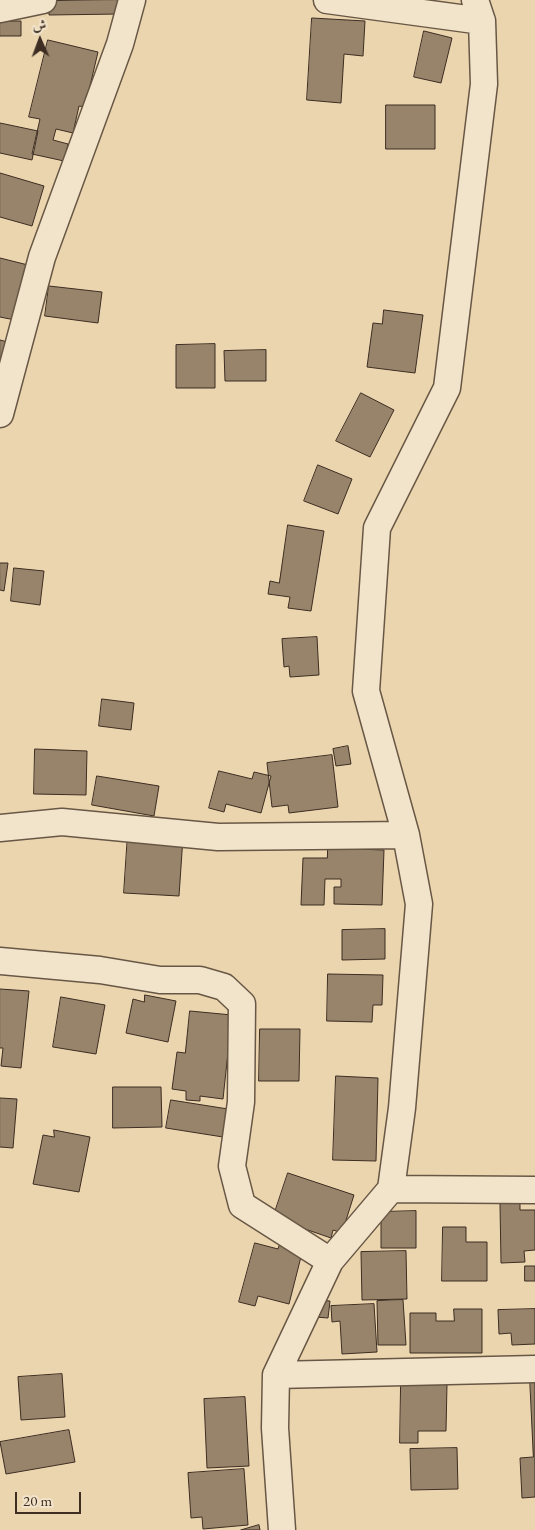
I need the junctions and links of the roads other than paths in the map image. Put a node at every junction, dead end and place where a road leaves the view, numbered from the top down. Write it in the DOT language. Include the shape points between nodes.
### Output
graph roads {
  1 [pos="42,0"];
  2 [pos="132,0"];
  3 [pos="326,0"];
  4 [pos="0,8"];
  5 [pos="478,11"];
  6 [pos="0,414"];
  7 [pos="0,828"];
  8 [pos="406,835"];
  9 [pos="0,961"];
  10 [pos="391,1189"];
  11 [pos="535,1190"];
  12 [pos="330,1262"];
  13 [pos="535,1369"];
  14 [pos="276,1375"];
  15 [pos="282,1530"];
  1 -- 4 [label="street"];
  2 -- 6 [label="street" via="120,44 42,257"];
  3 -- 5 [label="street"];
  5 -- 8 [label="street" via="484,84 447,388 377,528 366,691"];
  7 -- 8 [label="street" via="62,822 218,837"];
  8 -- 10 [label="street" via="419,904 402,1108"];
  9 -- 12 [label="street" via="100,970 160,980 200,980 224,987 242,1004 241,1102 232,1166 242,1205"];
  10 -- 11 [label="street"];
  10 -- 12 [label="street"];
  12 -- 14 [label="street"];
  13 -- 14 [label="street"];
  14 -- 15 [label="street" via="274,1428"];
}
